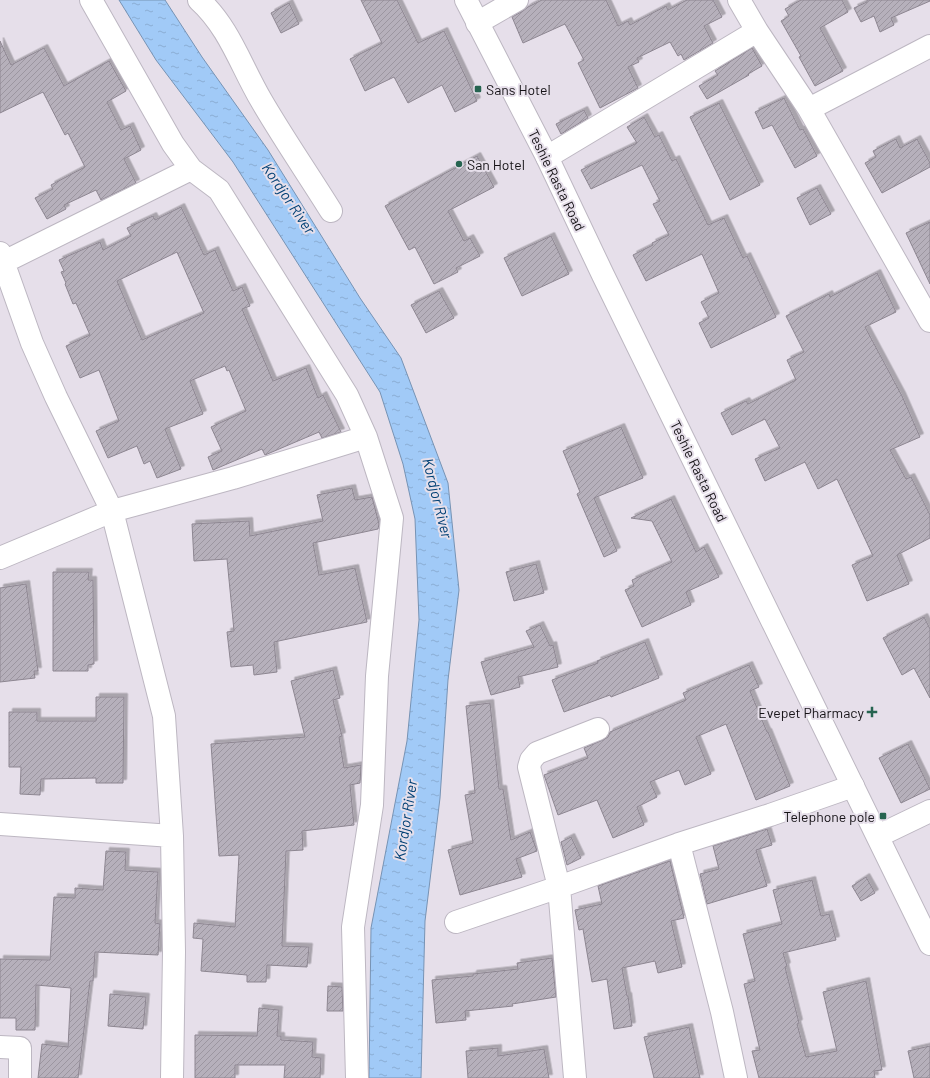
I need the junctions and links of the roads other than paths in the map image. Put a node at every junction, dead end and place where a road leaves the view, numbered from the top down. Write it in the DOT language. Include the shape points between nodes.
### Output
graph roads {
  1 [pos="91,0"];
  2 [pos="199,0"];
  3 [pos="466,0"];
  4 [pos="517,0"];
  5 [pos="739,0"];
  6 [pos="477,23"];
  7 [pos="758,31"];
  8 [pos="930,46"];
  9 [pos="809,109"];
  10 [pos="547,157"];
  11 [pos="191,169"];
  12 [pos="331,211"];
  13 [pos="2,257"];
  14 [pos="927,310"];
  15 [pos="366,437"];
  16 [pos="112,511"];
  17 [pos="0,558"];
  18 [pos="598,729"];
  19 [pos="853,786"];
  20 [pos="930,811"];
  21 [pos="0,824"];
  22 [pos="172,836"];
  23 [pos="878,836"];
  24 [pos="679,844"];
  25 [pos="559,887"];
  26 [pos="456,922"];
  27 [pos="930,944"];
  28 [pos="0,1047"];
  29 [pos="20,1078"];
  30 [pos="172,1078"];
  31 [pos="357,1078"];
  32 [pos="575,1078"];
  33 [pos="736,1078"];
  1 -- 11 [label="street" via="173,144"];
  2 -- 12 [label="street" via="219,22 261,100"];
  3 -- 6 [label="street, Teshie Rasta Road"];
  4 -- 6 [label="street"];
  5 -- 7 [label="street"];
  6 -- 10 [label="street, Teshie Rasta Road"];
  7 -- 9 [label="street"];
  7 -- 10 [label="street"];
  8 -- 9 [label="street"];
  9 -- 14 [label="street"];
  10 -- 19 [label="street, Teshie Rasta Road"];
  11 -- 13 [label="street"];
  11 -- 15 [label="street" via="219,190 347,395"];
  13 -- 16 [label="street" via="32,343"];
  15 -- 16 [label="street" via="233,478"];
  15 -- 31 [label="street" via="392,518 377,676 372,805 352,926"];
  16 -- 17 [label="street"];
  16 -- 22 [label="street" via="164,716"];
  18 -- 25 [label="street" via="538,753 531,760 529,768"];
  19 -- 23 [label="street, Teshie Rasta Road"];
  19 -- 24 [label="street"];
  20 -- 23 [label="street"];
  21 -- 22 [label="street"];
  22 -- 30 [label="street"];
  23 -- 27 [label="street, Teshie Rasta Road"];
  24 -- 25 [label="street"];
  24 -- 33 [label="street" via="722,1012"];
  25 -- 26 [label="street"];
  25 -- 32 [label="street"];
  28 -- 29 [label="street" via="20,1048"];
}
